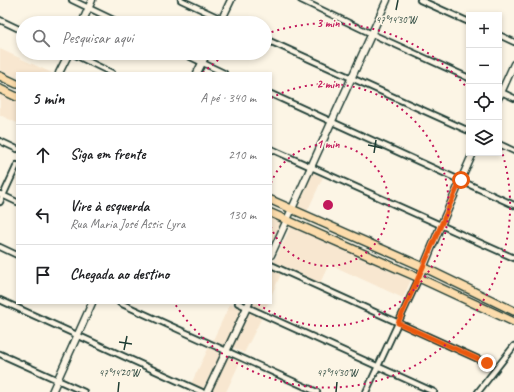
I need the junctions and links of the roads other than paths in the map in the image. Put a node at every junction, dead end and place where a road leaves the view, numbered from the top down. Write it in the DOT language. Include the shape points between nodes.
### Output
graph roads {
  1 [pos="72,0"];
  2 [pos="92,0"];
  3 [pos="181,0"];
  4 [pos="231,0"];
  5 [pos="301,0"];
  6 [pos="387,0"];
  7 [pos="420,0"];
  8 [pos="89,8"];
  9 [pos="85,16"];
  10 [pos="106,16"];
  11 [pos="211,16"];
  12 [pos="223,16"];
  13 [pos="0,20"];
  14 [pos="466,21"];
  15 [pos="16,28"];
  16 [pos="372,34"];
  17 [pos="502,36"];
  18 [pos="272,42"];
  19 [pos="514,42"];
  20 [pos="66,60"];
  21 [pos="85,60"];
  22 [pos="196,60"];
  23 [pos="204,60"];
  24 [pos="202,63"];
  25 [pos="514,64"];
  26 [pos="60,72"];
  27 [pos="110,72"];
  28 [pos="198,72"];
  29 [pos="222,72"];
  30 [pos="0,76"];
  31 [pos="466,77"];
  32 [pos="351,79"];
  33 [pos="16,84"];
  34 [pos="0,89"];
  35 [pos="502,90"];
  36 [pos="272,94"];
  37 [pos="502,95"];
  38 [pos="16,97"];
  39 [pos="514,98"];
  40 [pos="332,121"];
  41 [pos="466,130"];
  42 [pos="0,141"];
  43 [pos="502,145"];
  44 [pos="16,149"];
  45 [pos="272,149"];
  46 [pos="514,151"];
  47 [pos="473,156"];
  48 [pos="16,167"];
  49 [pos="311,167"];
  50 [pos="461,180"];
  51 [pos="1,195"];
  52 [pos="272,200"];
  53 [pos="0,202"];
  54 [pos="16,202"];
  55 [pos="514,204"];
  56 [pos="291,210"];
  57 [pos="272,213"];
  58 [pos="286,220"];
  59 [pos="440,225"];
  60 [pos="0,247"];
  61 [pos="272,253"];
  62 [pos="16,255"];
  63 [pos="514,258"];
  64 [pos="272,265"];
  65 [pos="424,267"];
  66 [pos="419,278"];
  67 [pos="0,300"];
  68 [pos="92,304"];
  69 [pos="122,304"];
  70 [pos="248,305"];
  71 [pos="507,307"];
  72 [pos="514,310"];
  73 [pos="502,317"];
  74 [pos="514,322"];
  75 [pos="398,323"];
  76 [pos="77,336"];
  77 [pos="514,346"];
  78 [pos="227,351"];
  79 [pos="0,354"];
  80 [pos="487,363"];
  81 [pos="378,367"];
  82 [pos="57,380"];
  83 [pos="52,392"];
  84 [pos="84,392"];
  85 [pos="202,392"];
  86 [pos="207,392"];
  87 [pos="317,392"];
  88 [pos="366,392"];
  89 [pos="434,392"];
  90 [pos="478,392"];
  1 -- 8 [label="street"];
  2 -- 8 [label="street"];
  3 -- 11 [label="street"];
  4 -- 12 [label="street"];
  5 -- 16 [label="street"];
  6 -- 16 [label="street"];
  7 -- 14 [label="street"];
  8 -- 9 [label="street"];
  8 -- 10 [label="street"];
  13 -- 15 [label="street"];
  16 -- 31 [label="street"];
  16 -- 32 [label="street"];
  17 -- 19 [label="street"];
  18 -- 32 [label="street"];
  20 -- 26 [label="street"];
  21 -- 27 [label="street"];
  22 -- 24 [label="street"];
  23 -- 24 [label="street"];
  24 -- 28 [label="street"];
  24 -- 29 [label="street"];
  25 -- 35 [label="street"];
  30 -- 33 [label="main road"];
  32 -- 40 [label="street"];
  32 -- 41 [label="street"];
  34 -- 38 [label="main road"];
  36 -- 40 [label="street"];
  37 -- 39 [label="street"];
  40 -- 49 [label="street"];
  40 -- 50 [label="street"];
  42 -- 44 [label="street"];
  43 -- 46 [label="street"];
  45 -- 49 [label="street"];
  47 -- 50 [label="street"];
  48 -- 51 [label="street"];
  49 -- 56 [label="street"];
  49 -- 59 [label="street"];
  50 -- 55 [label="street"];
  50 -- 59 [label="street"];
  51 -- 53 [label="street"];
  51 -- 54 [label="street"];
  52 -- 56 [label="main road"];
  56 -- 58 [label="street"];
  56 -- 65 [label="main road"];
  57 -- 58 [label="main road"];
  58 -- 61 [label="street"];
  58 -- 66 [label="main road"];
  59 -- 63 [label="street"];
  59 -- 65 [label="street"];
  60 -- 62 [label="street"];
  64 -- 75 [label="street"];
  65 -- 66 [label="street"];
  65 -- 71 [label="main road"];
  66 -- 73 [label="main road"];
  66 -- 75 [label="street"];
  67 -- 76 [label="street"];
  68 -- 76 [label="street"];
  69 -- 78 [label="street"];
  70 -- 78 [label="street"];
  70 -- 81 [label="street"];
  71 -- 72 [label="main road"];
  71 -- 73 [label="main road" via="508,314"];
  73 -- 74 [label="main road"];
  75 -- 80 [label="street"];
  75 -- 81 [label="street"];
  76 -- 82 [label="street"];
  76 -- 85 [label="street"];
  77 -- 90 [label="street"];
  78 -- 86 [label="street"];
  78 -- 87 [label="street"];
  79 -- 82 [label="street"];
  81 -- 88 [label="street"];
  81 -- 89 [label="street"];
  82 -- 83 [label="street"];
  82 -- 84 [label="street"];
}
